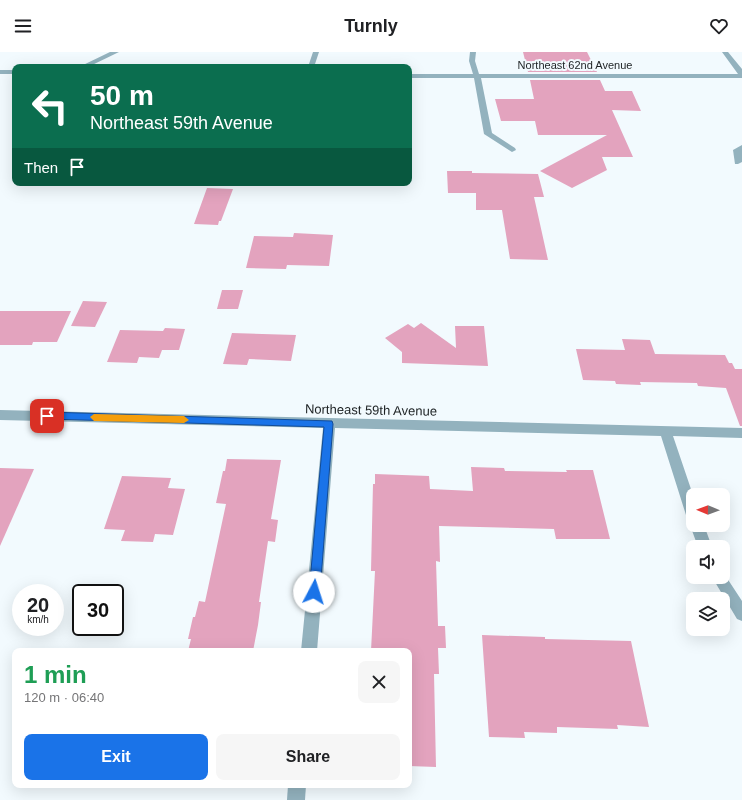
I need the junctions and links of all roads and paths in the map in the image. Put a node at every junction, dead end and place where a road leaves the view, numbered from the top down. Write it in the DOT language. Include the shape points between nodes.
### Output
graph roads {
  1 [pos="116,52"];
  2 [pos="316,52"];
  3 [pos="473,52"];
  4 [pos="725,52"];
  5 [pos="89,64"];
  6 [pos="311,64"];
  7 [pos="0,72"];
  8 [pos="12,72"];
  9 [pos="742,75"];
  10 [pos="412,76"];
  11 [pos="478,77"];
  12 [pos="742,147"];
  13 [pos="512,150"];
  14 [pos="738,162"];
  15 [pos="0,415"];
  16 [pos="329,424"];
  17 [pos="665,431"];
  18 [pos="742,433"];
  19 [pos="686,494"];
  20 [pos="723,584"];
  21 [pos="742,614"];
  22 [pos="309,648"];
  23 [pos="297,788"];
  24 [pos="296,800"];
  1 -- 5 [label="street"];
  2 -- 6 [label="street"];
  3 -- 11 [label="street" via="472,61"];
  4 -- 9 [label="street"];
  7 -- 8 [label="street"];
  9 -- 11 [label="street, Northeast 62nd Avenue"];
  10 -- 11 [label="street, Northeast 62nd Avenue"];
  11 -- 13 [label="street" via="488,134"];
  12 -- 14 [label="street" via="737,150"];
  15 -- 16 [label="street, Northeast 59th Avenue"];
  16 -- 17 [label="street, Northeast 59th Avenue"];
  16 -- 22 [label="street"];
  17 -- 18 [label="street, Northeast 59th Avenue"];
  17 -- 19 [label="street"];
  20 -- 21 [label="street"];
  23 -- 24 [label="street"];
}
